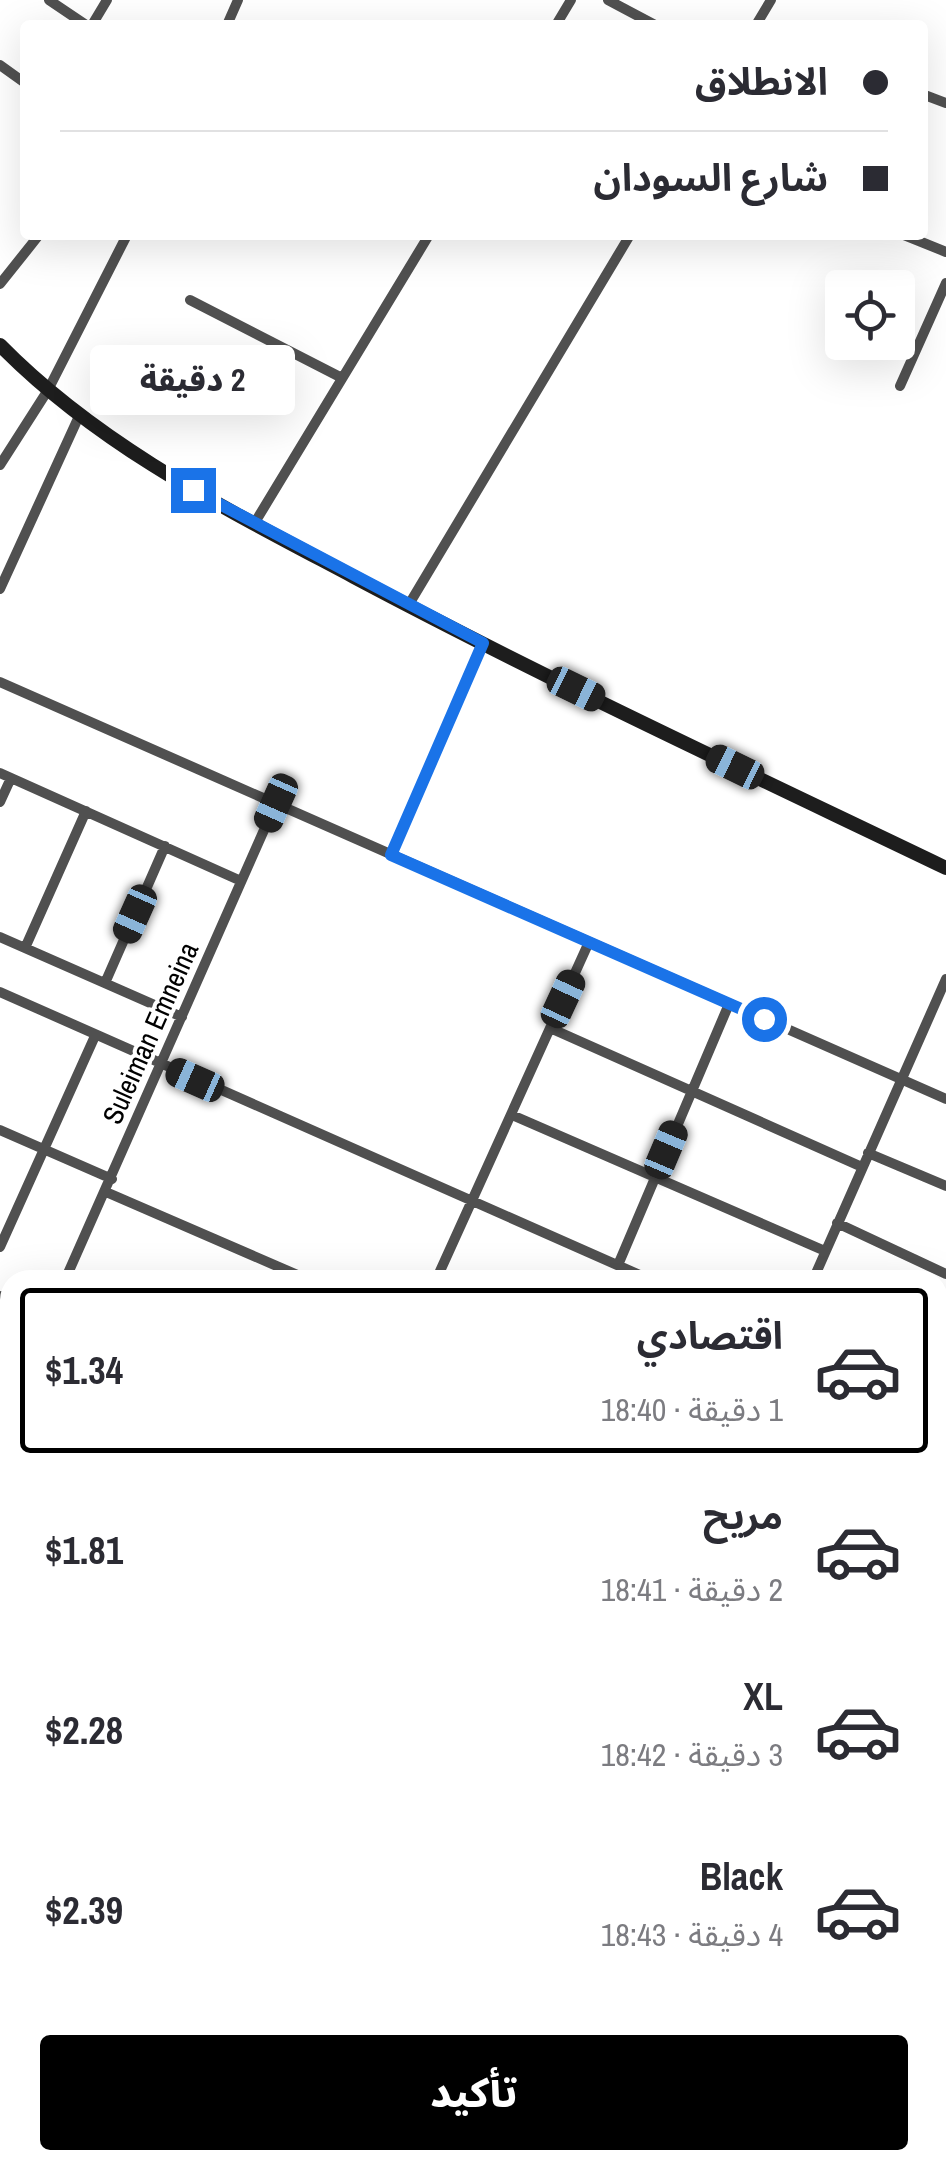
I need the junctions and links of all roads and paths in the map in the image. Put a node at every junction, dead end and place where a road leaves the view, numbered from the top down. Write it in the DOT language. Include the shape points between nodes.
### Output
graph roads {
  1 [pos="49,0"];
  2 [pos="608,0"];
  3 [pos="81,20"];
  4 [pos="646,20"];
  5 [pos="35,240"];
  6 [pos="124,240"];
  7 [pos="426,240"];
  8 [pos="627,240"];
  9 [pos="916,240"];
  10 [pos="946,252"];
  11 [pos="946,283"];
  12 [pos="0,284"];
  13 [pos="190,300"];
  14 [pos="0,345"];
  15 [pos="342,378"];
  16 [pos="900,386"];
  17 [pos="48,390"];
  18 [pos="80,414"];
  19 [pos="0,465"];
  20 [pos="254,524"];
  21 [pos="0,589"];
  22 [pos="408,606"];
  23 [pos="483,643"];
  24 [pos="0,682"];
  25 [pos="6,776"];
  26 [pos="0,802"];
  27 [pos="276,803"];
  28 [pos="86,812"];
  29 [pos="166,846"];
  30 [pos="391,855"];
  31 [pos="946,868"];
  32 [pos="241,881"];
  33 [pos="0,936"];
  34 [pos="590,942"];
  35 [pos="25,948"];
  36 [pos="946,979"];
  37 [pos="105,983"];
  38 [pos="0,992"];
  39 [pos="730,1004"];
  40 [pos="182,1018"];
  41 [pos="550,1028"];
  42 [pos="96,1036"];
  43 [pos="160,1065"];
  44 [pos="900,1080"];
  45 [pos="692,1090"];
  46 [pos="946,1099"];
  47 [pos="512,1115"];
  48 [pos="0,1130"];
  49 [pos="44,1150"];
  50 [pos="868,1153"];
  51 [pos="862,1167"];
  52 [pos="112,1178"];
  53 [pos="653,1180"];
  54 [pos="946,1186"];
  55 [pos="106,1192"];
  56 [pos="471,1202"];
  57 [pos="837,1223"];
  58 [pos="0,1247"];
  59 [pos="825,1251"];
  60 [pos="618,1265"];
  61 [pos="71,1270"];
  62 [pos="286,1270"];
  63 [pos="440,1270"];
  64 [pos="629,1270"];
  65 [pos="816,1270"];
  66 [pos="937,1270"];
  1 -- 3 [label="street"];
  2 -- 4 [label="street"];
  5 -- 12 [label="street"];
  6 -- 17 [label="street"];
  7 -- 15 [label="street"];
  8 -- 22 [label="street"];
  9 -- 10 [label="street"];
  11 -- 16 [label="street"];
  13 -- 15 [label="street"];
  14 -- 17 [label="main road"];
  15 -- 20 [label="street"];
  17 -- 18 [label="main road"];
  17 -- 19 [label="street"];
  18 -- 20 [label="main road"];
  18 -- 21 [label="street"];
  20 -- 22 [label="main road"];
  22 -- 23 [label="main road"];
  23 -- 30 [label="street"];
  23 -- 31 [label="main road"];
  24 -- 27 [label="street"];
  25 -- 26 [label="street"];
  25 -- 28 [label="street"];
  27 -- 30 [label="street"];
  27 -- 32 [label="street, Suleiman Emneina"];
  28 -- 29 [label="street"];
  28 -- 35 [label="street"];
  29 -- 32 [label="street"];
  29 -- 37 [label="street"];
  30 -- 34 [label="street"];
  32 -- 40 [label="street, Suleiman Emneina"];
  33 -- 35 [label="street"];
  34 -- 39 [label="street"];
  34 -- 41 [label="street"];
  35 -- 37 [label="street"];
  36 -- 44 [label="street"];
  37 -- 40 [label="street"];
  38 -- 42 [label="street"];
  39 -- 44 [label="street"];
  39 -- 45 [label="street"];
  40 -- 43 [label="street, Suleiman Emneina"];
  41 -- 45 [label="street"];
  41 -- 47 [label="street"];
  42 -- 43 [label="street"];
  42 -- 49 [label="street"];
  43 -- 52 [label="street, Suleiman Emneina"];
  43 -- 56 [label="street"];
  44 -- 46 [label="street"];
  44 -- 50 [label="street"];
  45 -- 51 [label="street"];
  45 -- 53 [label="street"];
  47 -- 53 [label="street"];
  47 -- 56 [label="street"];
  48 -- 49 [label="street"];
  49 -- 52 [label="street"];
  49 -- 58 [label="street"];
  50 -- 51 [label="street"];
  50 -- 54 [label="street"];
  51 -- 57 [label="street"];
  52 -- 55 [label="street, Suleiman Emneina"];
  53 -- 59 [label="street"];
  53 -- 60 [label="street"];
  55 -- 61 [label="street, Suleiman Emneina"];
  55 -- 62 [label="street"];
  56 -- 60 [label="street"];
  56 -- 63 [label="street"];
  57 -- 59 [label="street"];
  57 -- 66 [label="street"];
  59 -- 65 [label="street"];
  60 -- 64 [label="street"];
}
